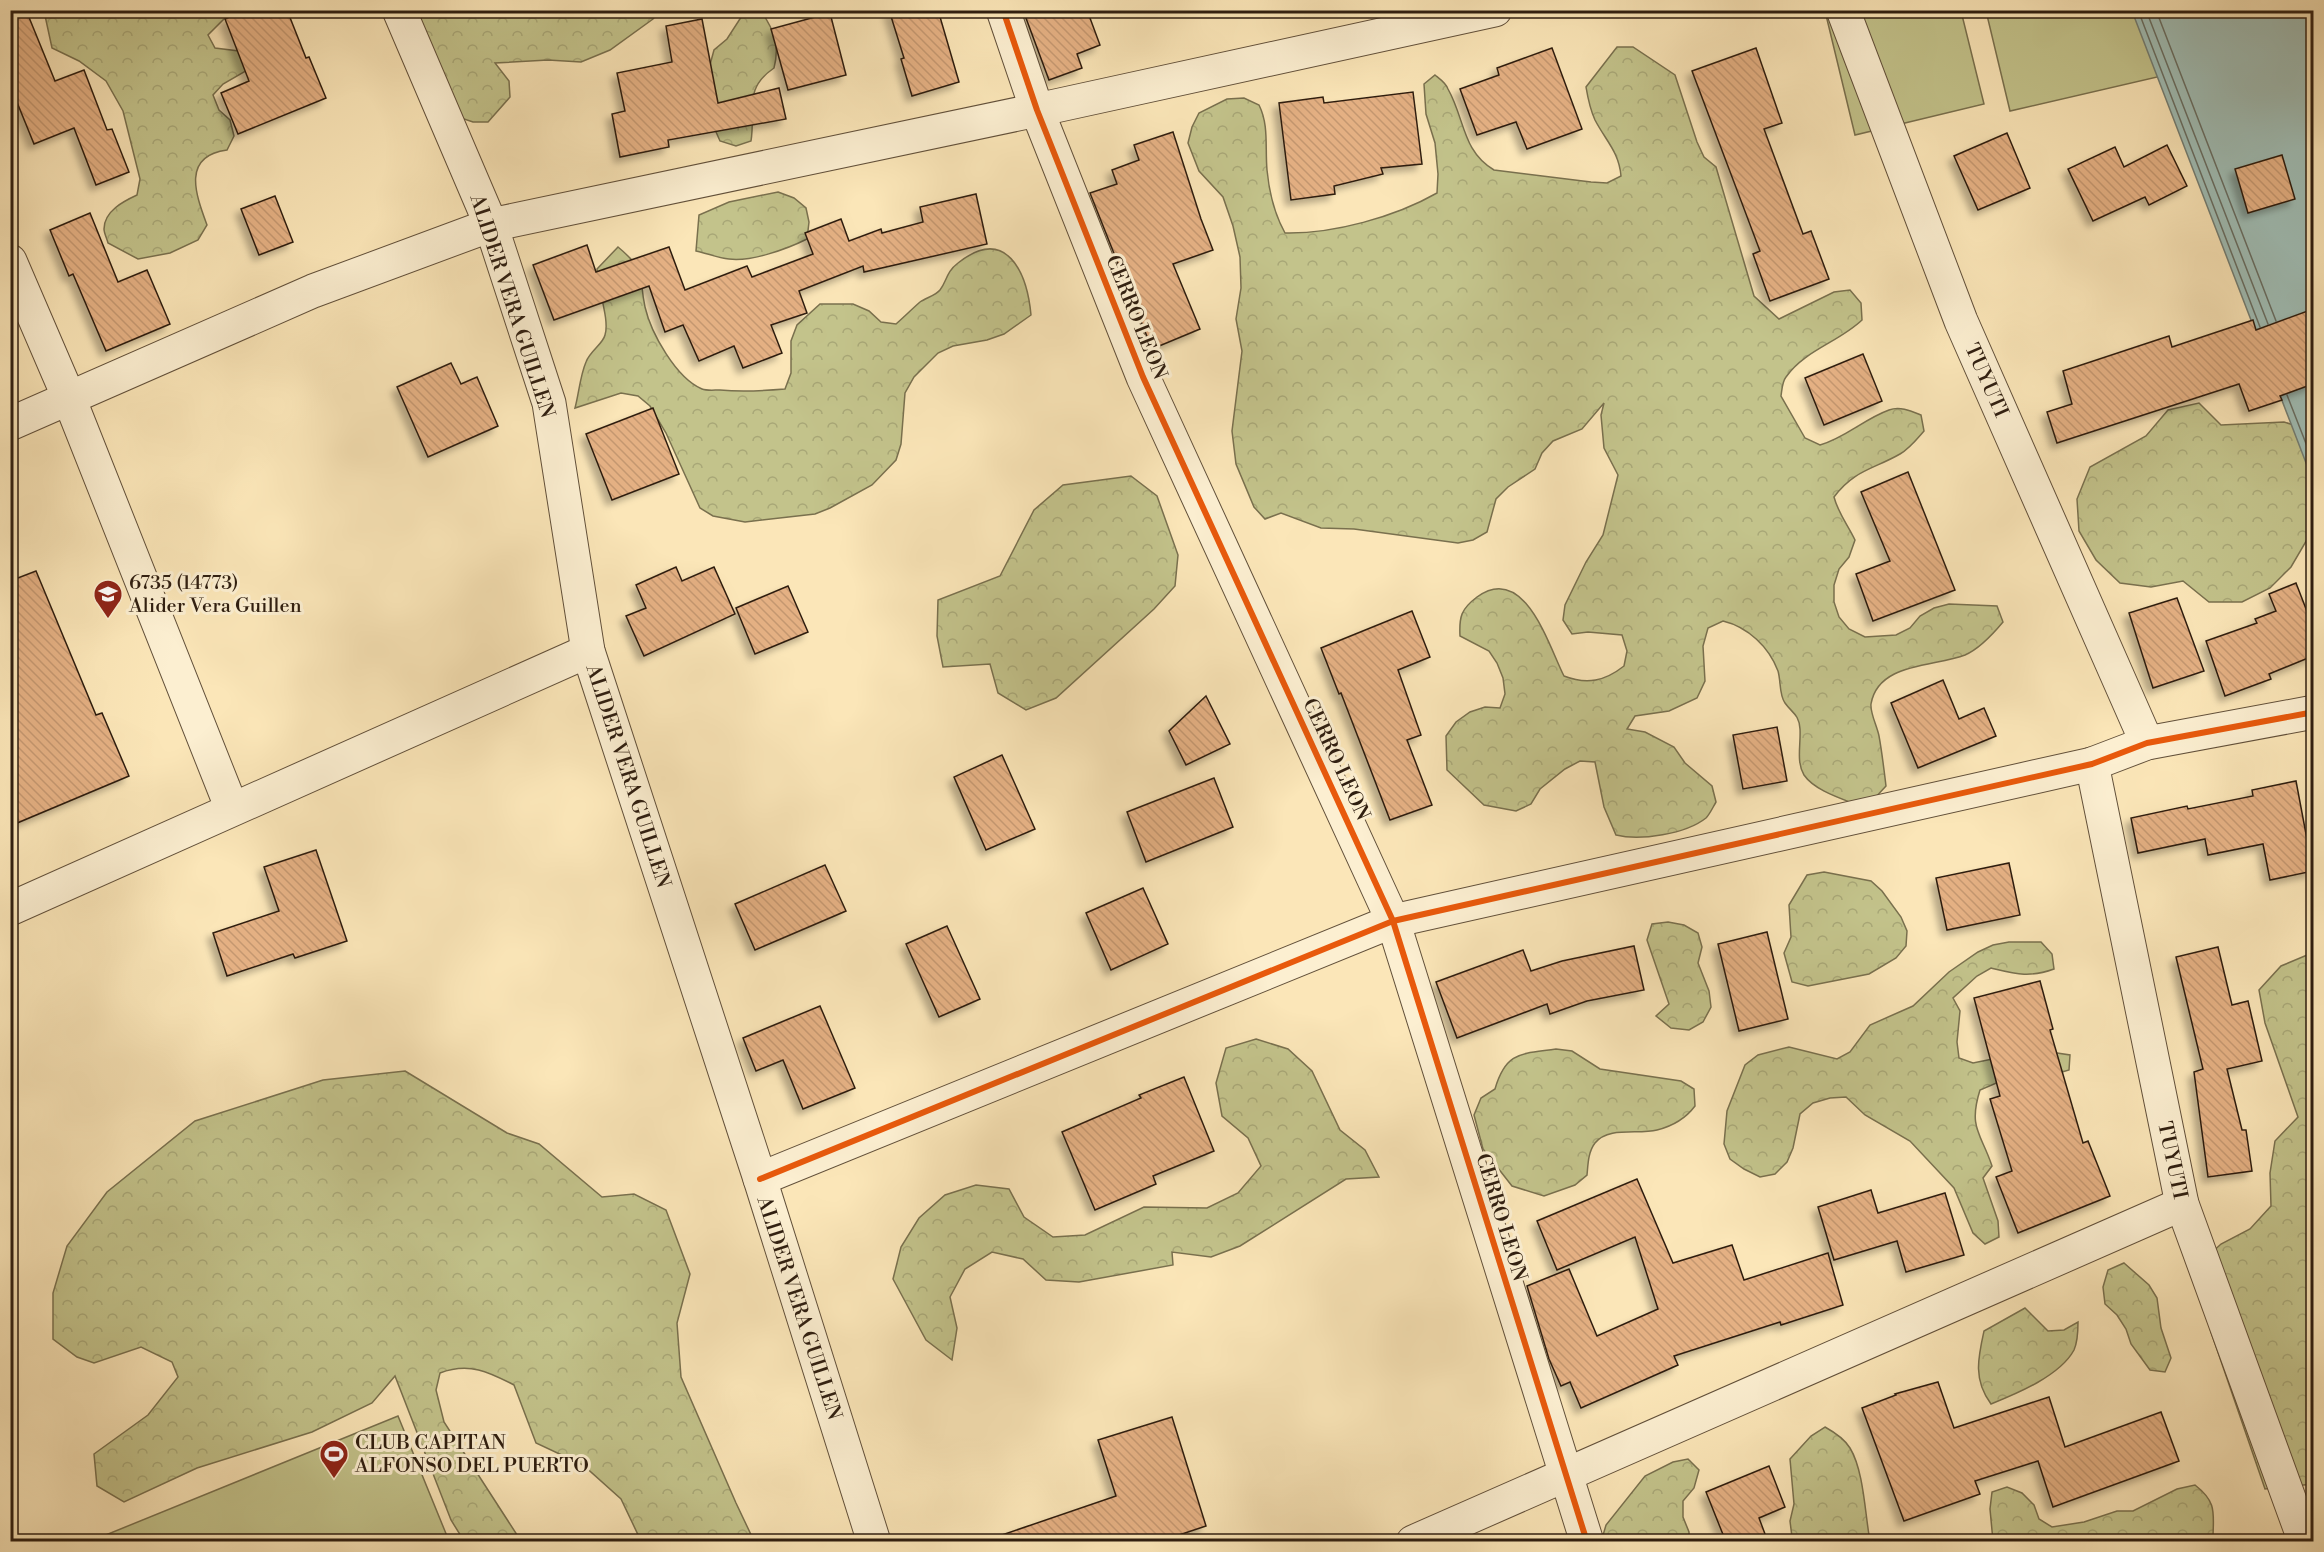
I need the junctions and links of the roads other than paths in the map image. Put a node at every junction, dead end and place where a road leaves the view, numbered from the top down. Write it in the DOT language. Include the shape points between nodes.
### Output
graph roads {
  1 [pos="399,10"];
  2 [pos="1003,10"];
  3 [pos="1495,10"];
  4 [pos="1843,10"];
  5 [pos="1037,110"];
  6 [pos="491,225"];
  7 [pos="10,261"];
  8 [pos="69,398"];
  9 [pos="10,424"];
  10 [pos="588,651"];
  11 [pos="2313,712"];
  12 [pos="2147,743"];
  13 [pos="2092,764"];
  14 [pos="232,809"];
  15 [pos="10,909"];
  16 [pos="1393,921"];
  17 [pos="760,1179"];
  18 [pos="2182,1204"];
  19 [pos="1565,1474"];
  20 [pos="874,1542"];
  21 [pos="1413,1542"];
  22 [pos="1587,1542"];
  23 [pos="2305,1542"];
  1 -- 6 [label="street, ALIDER VERA GUILLEN"];
  2 -- 5 [label="street, CERRO LEON"];
  3 -- 5 [label="street"];
  4 -- 12 [label="street, TUYUTI" via="1961,321"];
  5 -- 6 [label="street"];
  5 -- 16 [label="street, CERRO LEON" via="1143,377"];
  6 -- 8 [label="street" via="313,291"];
  6 -- 10 [label="street, ALIDER VERA GUILLEN" via="549,403"];
  7 -- 8 [label="street"];
  8 -- 9 [label="street"];
  8 -- 14 [label="street"];
  10 -- 14 [label="street"];
  10 -- 17 [label="street, ALIDER VERA GUILLEN"];
  11 -- 12 [label="street"];
  12 -- 13 [label="street"];
  13 -- 16 [label="street"];
  13 -- 18 [label="street, TUYUTI"];
  14 -- 15 [label="street"];
  16 -- 17 [label="street"];
  16 -- 19 [label="street, CERRO LEON"];
  17 -- 20 [label="street, ALIDER VERA GUILLEN"];
  18 -- 19 [label="street"];
  18 -- 23 [label="street, TUYUTI"];
  19 -- 21 [label="street"];
  19 -- 22 [label="street, CERRO LEON"];
}
